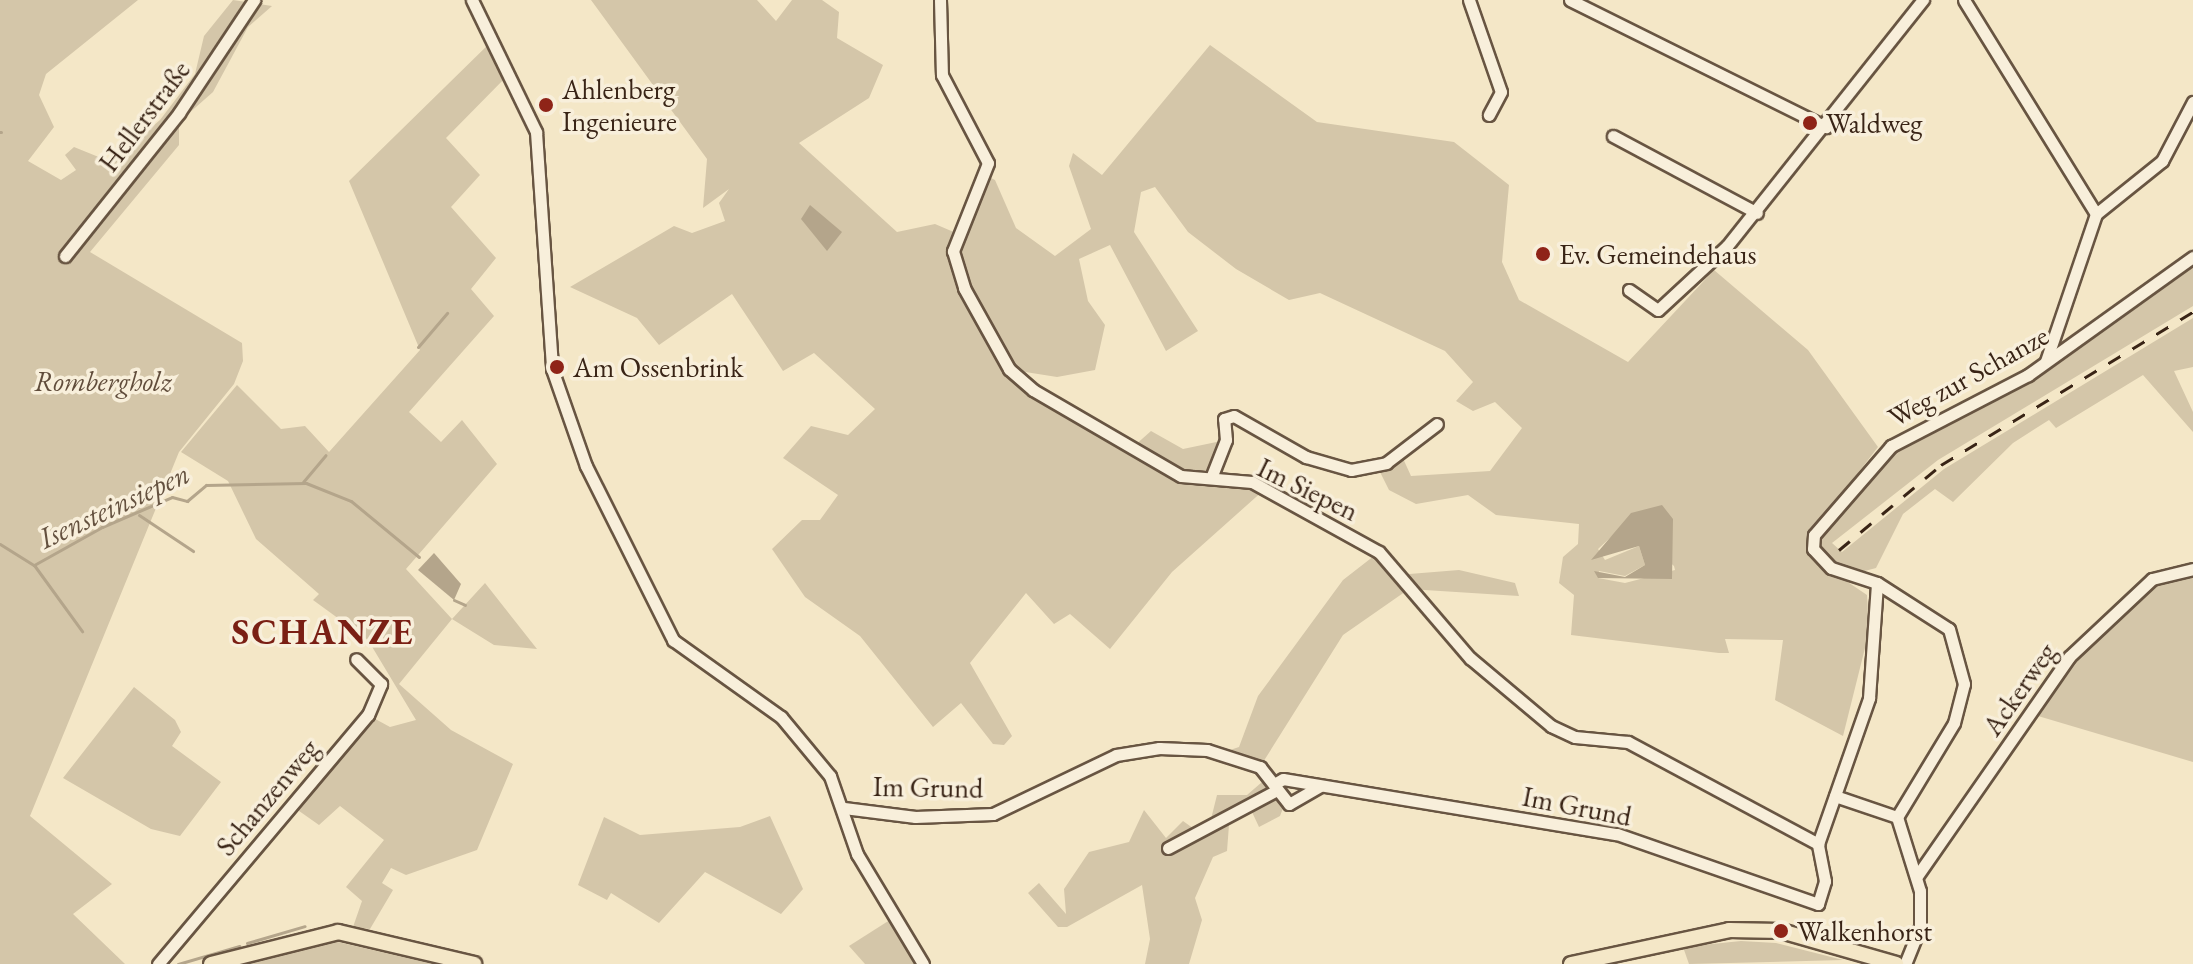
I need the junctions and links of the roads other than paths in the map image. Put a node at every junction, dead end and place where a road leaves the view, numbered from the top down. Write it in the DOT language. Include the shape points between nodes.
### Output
graph roads {
  1 [pos="254,0"];
  2 [pos="472,0"];
  3 [pos="940,0"];
  4 [pos="1469,0"];
  5 [pos="1570,0"];
  6 [pos="1923,0"];
  7 [pos="1964,0"];
  8 [pos="2193,102"];
  9 [pos="1489,115"];
  10 [pos="1826,127"];
  11 [pos="1613,136"];
  12 [pos="1757,213"];
  13 [pos="2096,214"];
  14 [pos="65,256"];
  15 [pos="2193,257"];
  16 [pos="1629,290"];
  17 [pos="2046,361"];
  18 [pos="1437,424"];
  19 [pos="1211,478"];
  20 [pos="2193,569"];
  21 [pos="1877,583"];
  22 [pos="356,659"];
  23 [pos="1320,786"];
  24 [pos="1276,787"];
  25 [pos="1835,796"];
  26 [pos="844,808"];
  27 [pos="1897,817"];
  28 [pos="1818,844"];
  29 [pos="1168,848"];
  30 [pos="1917,876"];
  31 [pos="158,964"];
  32 [pos="211,964"];
  33 [pos="474,964"];
  34 [pos="923,964"];
  35 [pos="1571,964"];
  36 [pos="1896,964"];
  37 [pos="1905,964"];
  1 -- 14 [label="street, Hellerstraße" via="179,113"];
  2 -- 26 [label="street" via="536,132 552,369 586,466 673,640 781,717 830,776"];
  3 -- 19 [label="street, Im Siepen" via="942,75 988,163 953,251 1002,359 1033,390 1181,476"];
  4 -- 9 [label="street" via="1501,92"];
  5 -- 10 [label="street"];
  6 -- 10 [label="street"];
  7 -- 13 [label="street"];
  8 -- 13 [label="street" via="2171,150"];
  10 -- 12 [label="street"];
  11 -- 12 [label="street"];
  12 -- 16 [label="street" via="1658,310"];
  13 -- 17 [label="street"];
  15 -- 17 [label="street, Weg zur Schanze"];
  17 -- 21 [label="street, Weg zur Schanze" via="1891,446 1817,530 1812,544 1823,561"];
  18 -- 19 [label="street" via="1386,463 1351,470 1306,457 1234,416 1224,419 1226,440"];
  19 -- 28 [label="street, Im Siepen" via="1252,482 1379,552 1470,658 1551,726 1575,737 1628,742"];
  20 -- 30 [label="street, Ackerweg" via="2152,579 2069,657"];
  21 -- 25 [label="street" via="1869,698"];
  21 -- 27 [label="street" via="1949,629 1964,684 1954,723"];
  22 -- 31 [label="street, Schanzenweg" via="381,684 368,715"];
  23 -- 24 [label="street, Im Grund" via="1283,779"];
  23 -- 24 [label="street" via="1289,804"];
  23 -- 28 [label="street, Im Grund" via="1617,834 1818,904 1825,881"];
  24 -- 26 [label="street, Im Grund" via="1260,767 1230,755 1159,748 1116,755 993,814 915,817"];
  24 -- 29 [label="street"];
  25 -- 27 [label="street"];
  25 -- 28 [label="street"];
  26 -- 34 [label="street" via="857,854"];
  27 -- 30 [label="street"];
  30 -- 37 [label="street" via="1920,927"];
  32 -- 33 [label="main road" via="338,932"];
  35 -- 36 [label="main road" via="1729,930 1781,931"];
}
